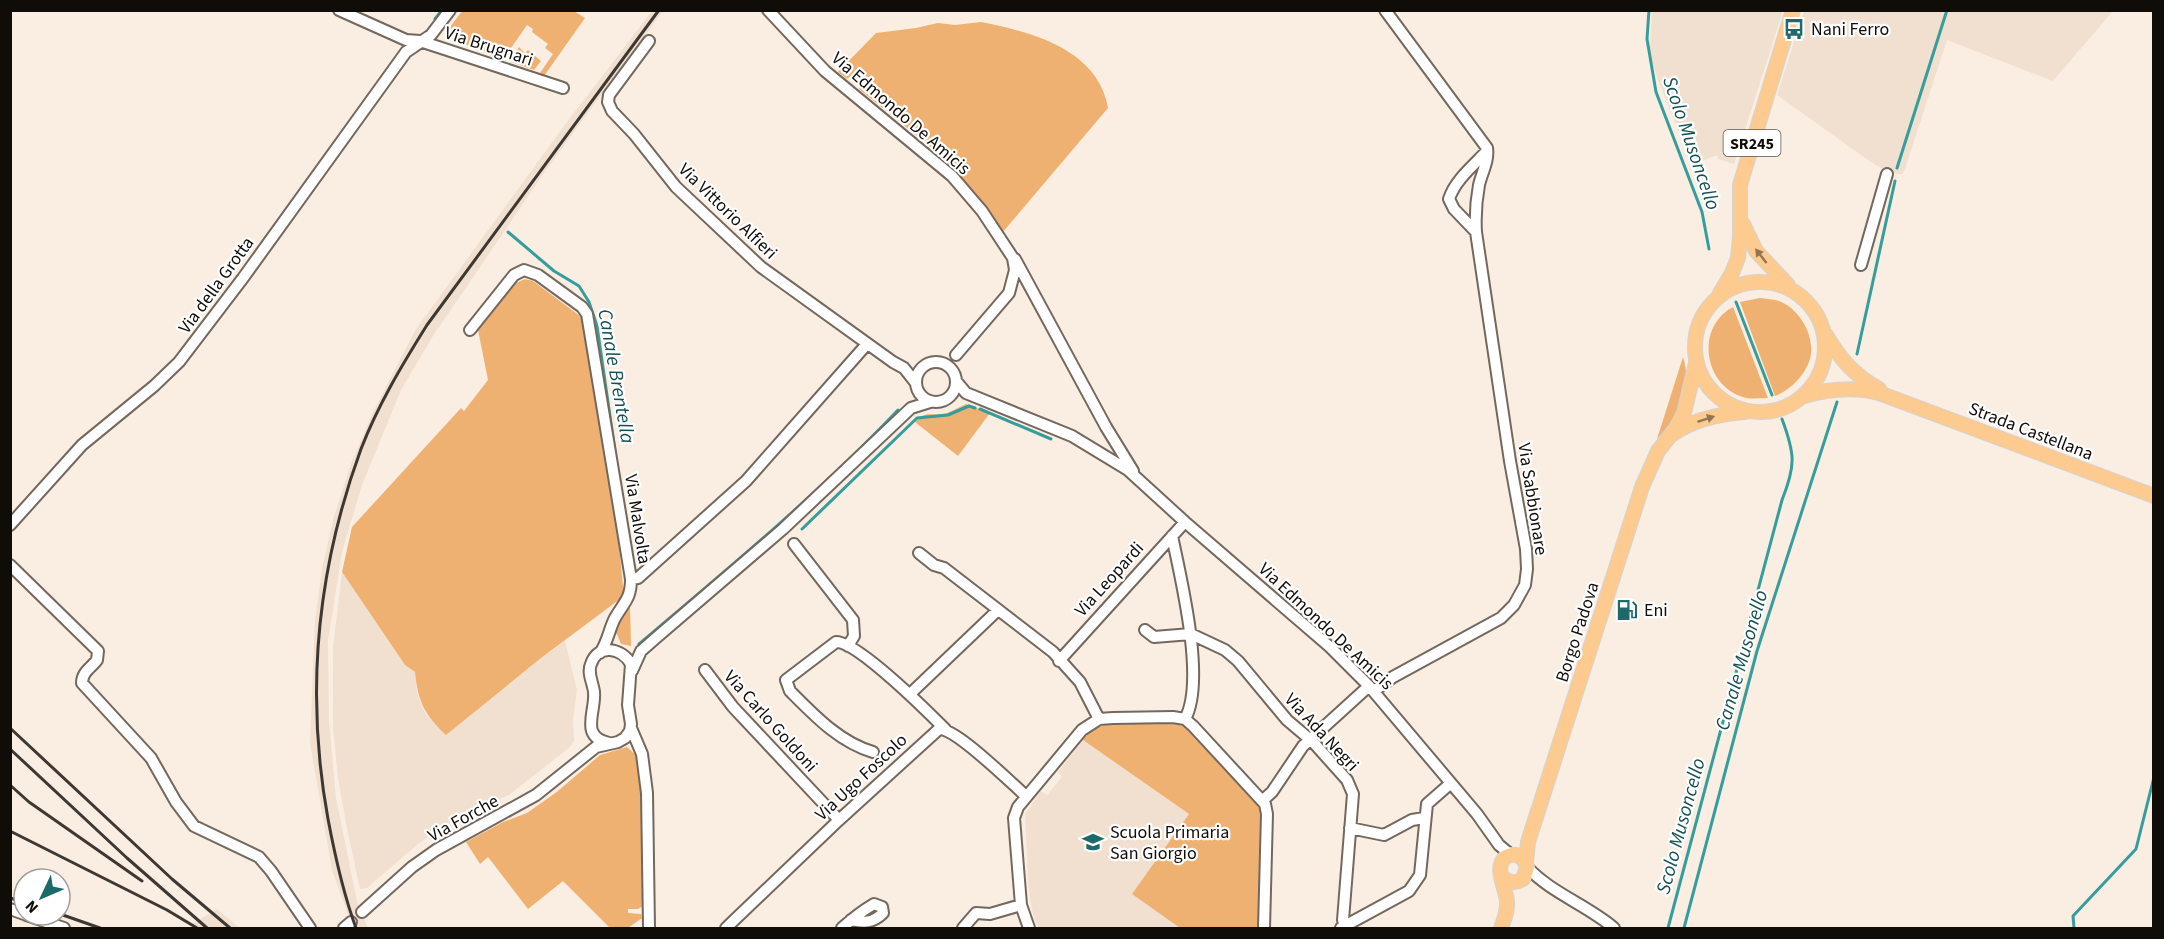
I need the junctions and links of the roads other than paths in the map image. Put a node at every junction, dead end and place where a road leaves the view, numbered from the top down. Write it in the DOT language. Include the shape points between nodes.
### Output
graph roads {
  1 [pos="339,10"];
  2 [pos="450,10"];
  3 [pos="768,10"];
  4 [pos="1385,10"];
  5 [pos="1793,10"];
  6 [pos="420,41"];
  7 [pos="649,41"];
  8 [pos="562,88"];
  9 [pos="1487,151"];
  10 [pos="1887,174"];
  11 [pos="1738,211"];
  12 [pos="1476,232"];
  13 [pos="1008,249"];
  14 [pos="1861,265"];
  15 [pos="1796,293"];
  16 [pos="1008,294"];
  17 [pos="1718,296"];
  18 [pos="1035,297"];
  19 [pos="988,317"];
  20 [pos="470,330"];
  21 [pos="1823,331"];
  22 [pos="867,344"];
  23 [pos="956,355"];
  24 [pos="941,362"];
  25 [pos="1696,363"];
  26 [pos="922,367"];
  27 [pos="904,368"];
  28 [pos="955,377"];
  29 [pos="915,384"];
  30 [pos="966,393"];
  31 [pos="1804,396"];
  32 [pos="1896,398"];
  33 [pos="948,399"];
  34 [pos="930,402"];
  35 [pos="911,408"];
  36 [pos="1747,411"];
  37 [pos="1106,427"];
  38 [pos="1669,438"];
  39 [pos="1095,449"];
  40 [pos="1141,481"];
  41 [pos="2154,496"];
  42 [pos="1185,522"];
  43 [pos="10,525"];
  44 [pos="1172,536"];
  45 [pos="794,544"];
  46 [pos="919,552"];
  47 [pos="10,565"];
  48 [pos="631,579"];
  49 [pos="996,613"];
  50 [pos="1145,630"];
  51 [pos="1191,634"];
  52 [pos="610,635"];
  53 [pos="848,646"];
  54 [pos="641,651"];
  55 [pos="600,653"];
  56 [pos="622,653"];
  57 [pos="1059,661"];
  58 [pos="705,670"];
  59 [pos="632,671"];
  60 [pos="1372,688"];
  61 [pos="910,694"];
  62 [pos="1099,719"];
  63 [pos="1185,719"];
  64 [pos="631,728"];
  65 [pos="945,729"];
  66 [pos="592,732"];
  67 [pos="1310,739"];
  68 [pos="614,742"];
  69 [pos="640,749"];
  70 [pos="873,752"];
  71 [pos="583,756"];
  72 [pos="1451,783"];
  73 [pos="1026,796"];
  74 [pos="1263,800"];
  75 [pos="1424,818"];
  76 [pos="839,820"];
  77 [pos="1350,828"];
  78 [pos="1495,840"];
  79 [pos="1528,842"];
  80 [pos="1512,855"];
  81 [pos="1501,873"];
  82 [pos="1523,873"];
  83 [pos="1507,900"];
  84 [pos="1021,905"];
  85 [pos="362,912"];
  86 [pos="851,920"];
  87 [pos="1343,927"];
  88 [pos="310,928"];
  89 [pos="649,928"];
  90 [pos="726,928"];
  91 [pos="842,928"];
  92 [pos="963,928"];
  93 [pos="1029,928"];
  94 [pos="1264,928"];
  95 [pos="1501,928"];
  96 [pos="1614,928"];
  1 -- 6 [label="street, Via Brugnari" via="406,40"];
  2 -- 6 [label="street, Via della Grotta" via="431,34"];
  3 -- 13 [label="street, Via Edmondo De Amicis" via="825,71 952,176"];
  4 -- 9 [label="street"];
  5 -- 11 [label="main road, SR245" via="1741,180"];
  6 -- 8 [label="street, Via Brugnari"];
  6 -- 43 [label="street, Via della Grotta" via="406,52 179,362 82,445"];
  7 -- 22 [label="street, Via Vittorio Alfieri" via="609,95 612,111 676,187 761,267"];
  9 -- 12 [label="street, Via Sabbionare" via="1474,213"];
  9 -- 12 [label="street" via="1449,199"];
  10 -- 14 [label="street"];
  15 -- 11 [label="main road, SR245, one-way" via="1756,251"];
  11 -- 17 [label="main road, SR245" via="1738,258"];
  12 -- 60 [label="street, Via Sabbionare" via="1526,549 1525,585 1501,618"];
  13 -- 16 [label="street" via="1015,267"];
  13 -- 18 [label="street, Via Edmondo De Amicis"];
  13 -- 19 [label="street" via="1008,281"];
  15 -- 17 [label="main road" via="1774,283 1751,282"];
  15 -- 21 [label="main road" via="1813,309"];
  16 -- 18 [label="street" via="1024,290"];
  16 -- 19 [label="street"];
  17 -- 25 [label="main road" via="1697,327"];
  18 -- 37 [label="street, Via Edmondo De Amicis"];
  19 -- 23 [label="street"];
  20 -- 48 [label="street, Via Malvolta" via="514,275 524,270 538,275 585,310"];
  21 -- 31 [label="main road" via="1822,366"];
  21 -- 32 [label="main road, Strada Castellana" via="1849,369"];
  22 -- 27 [label="street, Via Vittorio Alfieri"];
  22 -- 48 [label="street" via="746,481 638,578"];
  23 -- 24 [label="street"];
  23 -- 28 [label="street"];
  24 -- 26 [label="street"];
  24 -- 28 [label="street"];
  25 -- 36 [label="main road" via="1715,394"];
  25 -- 38 [label="main road, Borgo Padova" via="1686,409"];
  26 -- 27 [label="street"];
  26 -- 29 [label="street"];
  27 -- 29 [label="street, Via Vittorio Alfieri"];
  28 -- 30 [label="street"];
  28 -- 33 [label="street" via="955,388"];
  29 -- 34 [label="street"];
  29 -- 35 [label="street"];
  30 -- 33 [label="street"];
  30 -- 39 [label="street"];
  31 -- 32 [label="main road, Strada Castellana" via="1860,389"];
  31 -- 36 [label="main road" via="1778,410"];
  32 -- 41 [label="main road, Strada Castellana"];
  33 -- 34 [label="street"];
  34 -- 35 [label="street"];
  35 -- 54 [label="street" via="783,529"];
  38 -- 36 [label="main road, Borgo Padova, one-way" via="1707,418"];
  37 -- 39 [label="street" via="1109,443"];
  37 -- 40 [label="street, Via Edmondo De Amicis"];
  38 -- 79 [label="main road, Borgo Padova" via="1643,482"];
  39 -- 40 [label="street, Via Edmondo De Amicis"];
  40 -- 42 [label="street, Via Edmondo De Amicis"];
  42 -- 44 [label="street, Via Leopardi"];
  42 -- 60 [label="street, Via Edmondo De Amicis"];
  44 -- 51 [label="street"];
  44 -- 57 [label="street, Via Leopardi"];
  45 -- 53 [label="street" via="853,620 854,636"];
  46 -- 49 [label="street"];
  47 -- 88 [label="street" via="98,651 97,660 85,672 82,683 151,758 187,818 200,830 259,857"];
  48 -- 52 [label="street, Via Malvolta" via="629,598"];
  49 -- 57 [label="street" via="1053,652"];
  49 -- 61 [label="street"];
  50 -- 51 [label="street" via="1154,637"];
  51 -- 63 [label="street" via="1190,706"];
  51 -- 67 [label="street, Via Ada Negri" via="1238,661 1287,720"];
  52 -- 55 [label="street, Via Malvolta"];
  52 -- 56 [label="street"];
  53 -- 61 [label="street"];
  53 -- 70 [label="street" via="836,642 786,680 786,684 830,729"];
  54 -- 56 [label="street"];
  54 -- 59 [label="street"];
  55 -- 56 [label="street"];
  55 -- 66 [label="street, Via Malvolta" via="590,666 594,698"];
  56 -- 59 [label="street" via="630,661"];
  57 -- 62 [label="street" via="1080,682"];
  58 -- 76 [label="street, Via Carlo Goldoni" via="733,707"];
  59 -- 64 [label="street" via="628,696"];
  60 -- 67 [label="street, Via Sabbionare"];
  60 -- 72 [label="street, Via Edmondo De Amicis"];
  61 -- 65 [label="street"];
  62 -- 63 [label="street"];
  62 -- 73 [label="street" via="1085,726"];
  63 -- 74 [label="street"];
  64 -- 68 [label="street"];
  64 -- 69 [label="street"];
  65 -- 73 [label="street"];
  65 -- 76 [label="street, Via Ugo Foscolo" via="934,732"];
  66 -- 68 [label="street" via="600,740"];
  66 -- 71 [label="street, Via Forche"];
  67 -- 74 [label="street, Via Sabbionare"];
  67 -- 77 [label="street, Via Ada Negri" via="1351,787"];
  68 -- 69 [label="street"];
  68 -- 71 [label="street, Via Forche"];
  69 -- 89 [label="street" via="647,793"];
  71 -- 85 [label="street, Via Forche" via="536,795 420,861"];
  72 -- 75 [label="street" via="1426,804"];
  72 -- 78 [label="street, Via Edmondo De Amicis"];
  73 -- 84 [label="street" via="1014,818"];
  74 -- 94 [label="street" via="1267,814"];
  75 -- 77 [label="street" via="1384,835"];
  75 -- 87 [label="street" via="1420,875 1415,885"];
  76 -- 90 [label="street, Via Ugo Foscolo"];
  77 -- 87 [label="street, Via Ada Negri"];
  78 -- 80 [label="street, Via Edmondo De Amicis"];
  78 -- 81 [label="street, Via Edmondo De Amicis"];
  79 -- 80 [label="main road"];
  79 -- 82 [label="main road, Borgo Padova"];
  80 -- 81 [label="main road" via="1502,861"];
  80 -- 82 [label="main road" via="1520,857"];
  81 -- 82 [label="main road" via="1510,882"];
  81 -- 83 [label="main road, Borgo Padova"];
  82 -- 83 [label="main road, Borgo Padova"];
  82 -- 96 [label="street" via="1541,880"];
  83 -- 95 [label="main road, Borgo Padova"];
  84 -- 92 [label="street" via="990,914 976,913"];
  84 -- 93 [label="street"];
  86 -- 91 [label="street"];
}
